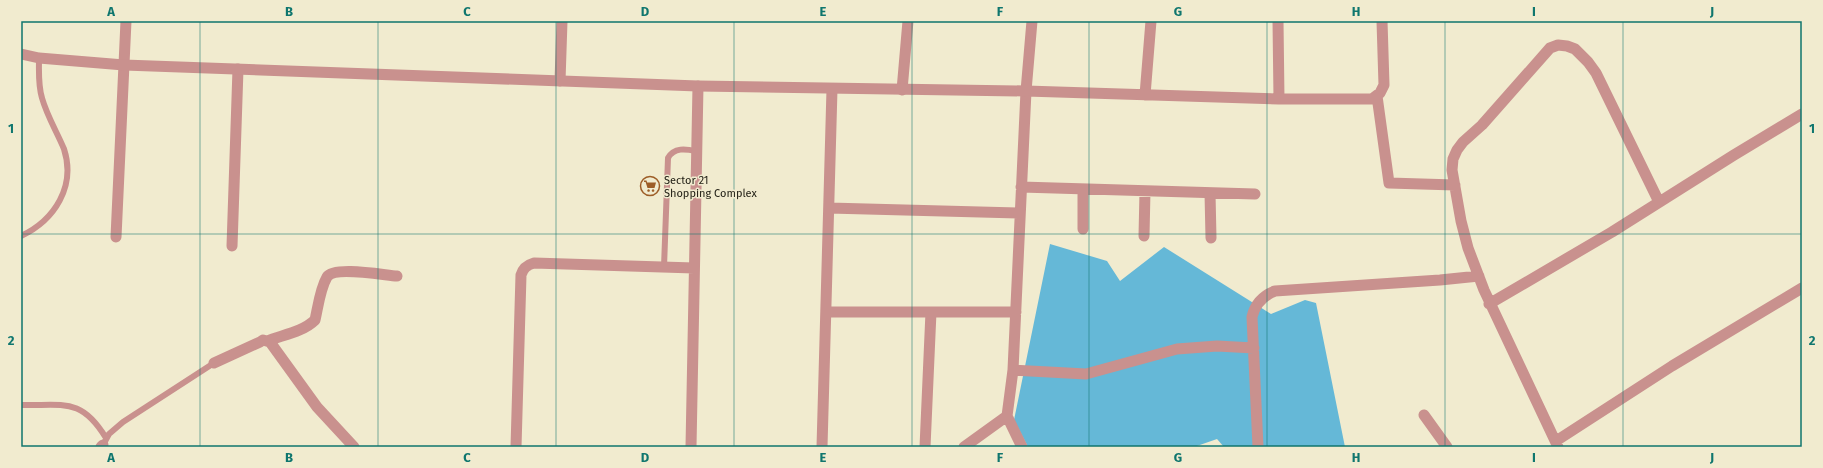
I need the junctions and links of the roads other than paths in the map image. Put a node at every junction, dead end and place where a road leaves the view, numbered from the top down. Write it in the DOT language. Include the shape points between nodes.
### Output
graph roads {
  1 [pos="126,21"];
  2 [pos="562,21"];
  3 [pos="908,21"];
  4 [pos="1032,21"];
  5 [pos="1151,21"];
  6 [pos="1278,21"];
  7 [pos="1382,21"];
  8 [pos="21,54"];
  9 [pos="39,58"];
  10 [pos="124,65"];
  11 [pos="238,69"];
  12 [pos="560,80"];
  13 [pos="698,86"];
  14 [pos="832,89"];
  15 [pos="902,90"];
  16 [pos="1026,91"];
  17 [pos="1145,95"];
  18 [pos="1377,96"];
  19 [pos="1280,98"];
  20 [pos="1802,114"];
  21 [pos="696,151"];
  22 [pos="1455,185"];
  23 [pos="1021,187"];
  24 [pos="1083,189"];
  25 [pos="1146,191"];
  26 [pos="1210,193"];
  27 [pos="1255,194"];
  28 [pos="1659,202"];
  29 [pos="829,208"];
  30 [pos="1020,213"];
  31 [pos="1083,229"];
  32 [pos="21,236"];
  33 [pos="1144,236"];
  34 [pos="116,237"];
  35 [pos="1210,238"];
  36 [pos="232,246"];
  37 [pos="664,267"];
  38 [pos="694,268"];
  39 [pos="397,276"];
  40 [pos="1479,276"];
  41 [pos="1802,288"];
  42 [pos="1490,304"];
  43 [pos="826,312"];
  44 [pos="931,312"];
  45 [pos="1016,312"];
  46 [pos="266,341"];
  47 [pos="1254,348"];
  48 [pos="214,363"];
  49 [pos="1013,370"];
  50 [pos="21,406"];
  51 [pos="1424,415"];
  52 [pos="1007,416"];
  53 [pos="103,443"];
  54 [pos="1557,444"];
  55 [pos="354,447"];
  56 [pos="516,447"];
  57 [pos="691,447"];
  58 [pos="822,447"];
  59 [pos="925,447"];
  60 [pos="964,447"];
  61 [pos="1022,447"];
  62 [pos="1258,447"];
  63 [pos="1447,447"];
  1 -- 10 [label="street"];
  2 -- 12 [label="street"];
  3 -- 15 [label="street"];
  4 -- 16 [label="street"];
  5 -- 17 [label="street"];
  6 -- 19 [label="street"];
  7 -- 18 [label="street" via="1384,85"];
  8 -- 9 [label="street"];
  9 -- 10 [label="street"];
  9 -- 32 [label="lane" via="39,86 63,148 68,174 59,205 41,225"];
  10 -- 11 [label="street"];
  10 -- 34 [label="street"];
  11 -- 12 [label="street"];
  11 -- 36 [label="street"];
  12 -- 13 [label="street"];
  13 -- 14 [label="street"];
  13 -- 21 [label="street"];
  14 -- 15 [label="street"];
  14 -- 29 [label="street"];
  15 -- 16 [label="street"];
  16 -- 17 [label="street"];
  16 -- 23 [label="street"];
  17 -- 19 [label="street"];
  18 -- 19 [label="street" via="1372,99"];
  18 -- 22 [label="street" via="1389,183"];
  20 -- 28 [label="street"];
  21 -- 37 [label="lane" via="678,150 668,158"];
  21 -- 38 [label="street"];
  22 -- 28 [label="street" via="1453,165 1457,150 1540,58 1550,48 1558,45 1575,49 1596,74"];
  22 -- 40 [label="street" via="1465,234"];
  23 -- 24 [label="street"];
  23 -- 30 [label="street"];
  24 -- 25 [label="street"];
  24 -- 31 [label="street"];
  25 -- 26 [label="street"];
  25 -- 33 [label="street"];
  26 -- 27 [label="street"];
  26 -- 35 [label="street"];
  28 -- 42 [label="street"];
  29 -- 30 [label="street"];
  29 -- 43 [label="street"];
  30 -- 45 [label="street"];
  37 -- 38 [label="street"];
  37 -- 56 [label="street" via="534,263 527,265 521,275"];
  38 -- 57 [label="street"];
  39 -- 46 [label="street" via="333,272 324,283 315,320 302,328"];
  40 -- 42 [label="street"];
  40 -- 47 [label="street" via="1275,290 1254,307"];
  41 -- 54 [label="street" via="1672,366"];
  42 -- 54 [label="street"];
  43 -- 44 [label="street"];
  43 -- 58 [label="street"];
  44 -- 45 [label="street"];
  44 -- 59 [label="street"];
  45 -- 49 [label="street"];
  46 -- 48 [label="street"];
  46 -- 55 [label="street" via="275,347 317,407"];
  47 -- 49 [label="street" via="1177,348 1086,374"];
  47 -- 62 [label="street"];
  48 -- 53 [label="lane" via="123,422"];
  49 -- 52 [label="street"];
  50 -- 53 [label="lane" via="71,406 81,410 96,423"];
  51 -- 63 [label="street"];
  52 -- 60 [label="street"];
  52 -- 61 [label="street"];
}
